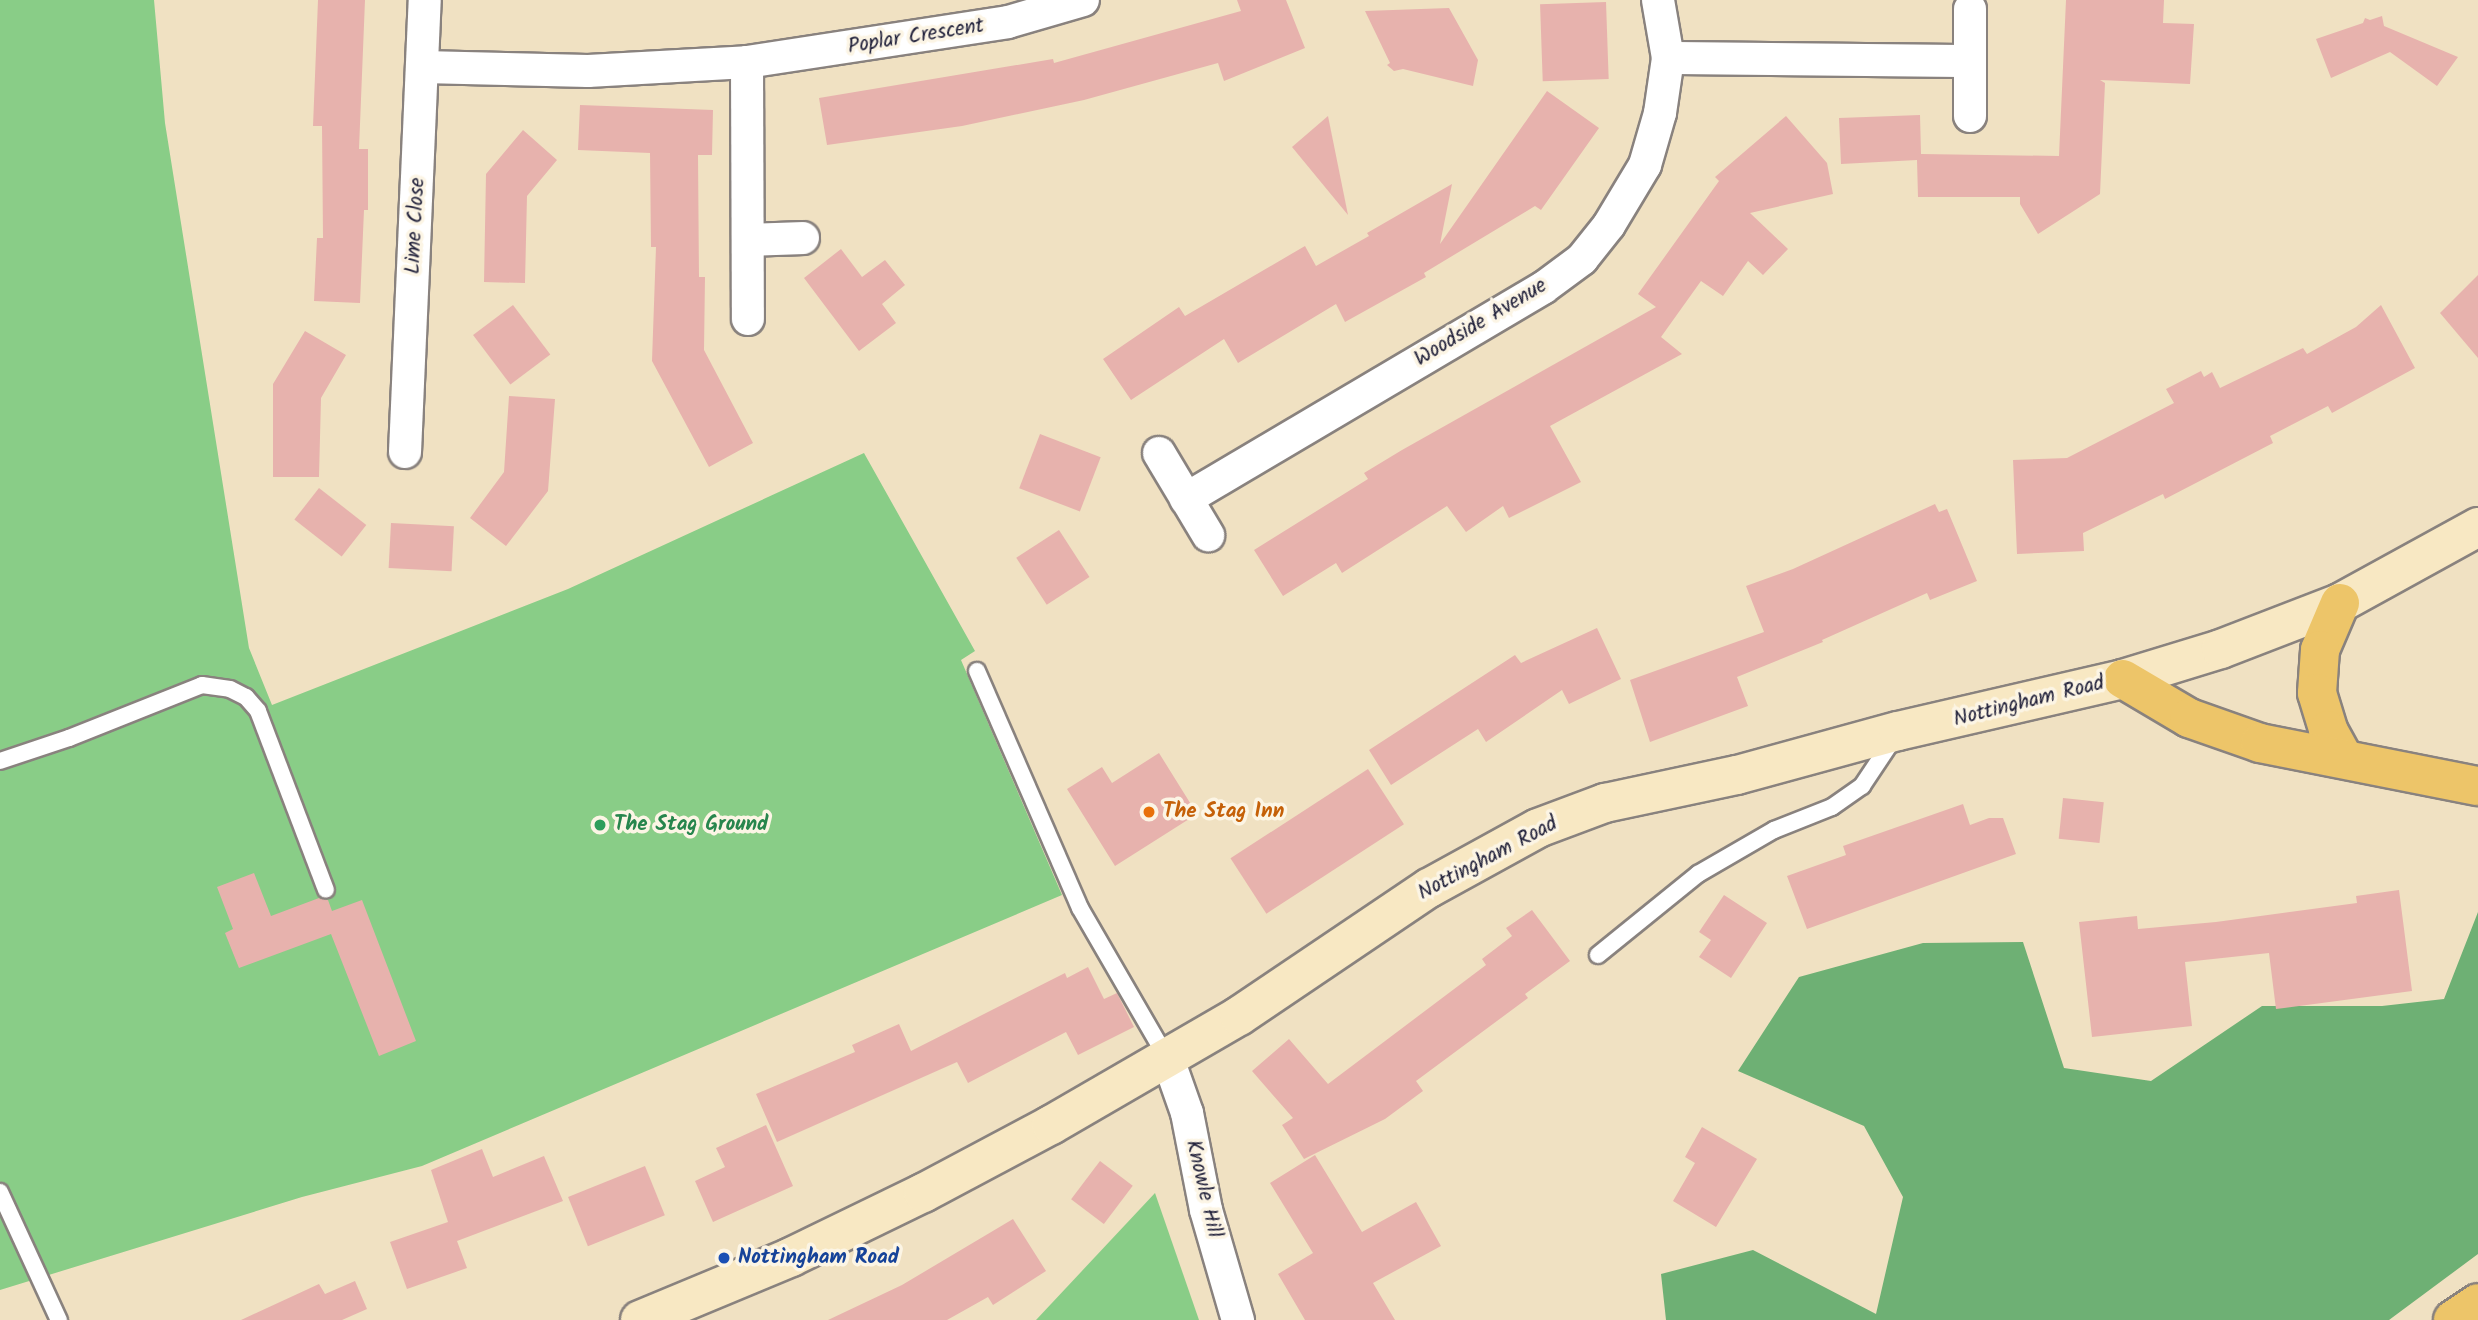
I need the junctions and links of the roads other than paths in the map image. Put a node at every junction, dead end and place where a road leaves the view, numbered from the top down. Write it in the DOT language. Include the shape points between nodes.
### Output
graph roads {
  1 [pos="425,0"];
  2 [pos="1083,0"];
  3 [pos="1658,0"];
  4 [pos="1970,9"];
  5 [pos="1668,58"];
  6 [pos="1969,61"];
  7 [pos="747,62"];
  8 [pos="423,67"];
  9 [pos="1970,116"];
  10 [pos="803,238"];
  11 [pos="748,240"];
  12 [pos="748,319"];
  13 [pos="405,452"];
  14 [pos="1159,453"];
  15 [pos="1186,499"];
  16 [pos="2478,527"];
  17 [pos="1208,535"];
  18 [pos="2340,603"];
  19 [pos="977,671"];
  20 [pos="2123,679"];
  21 [pos="1898,731"];
  22 [pos="2344,759"];
  23 [pos="0,761"];
  24 [pos="2478,786"];
  25 [pos="326,890"];
  26 [pos="1598,955"];
  27 [pos="1168,1059"];
  28 [pos="0,1192"];
  29 [pos="2478,1303"];
  30 [pos="59,1320"];
  31 [pos="640,1320"];
  32 [pos="1238,1320"];
  33 [pos="2453,1320"];
  1 -- 8 [label="street, Lime Close"];
  2 -- 7 [label="street, Poplar Crescent" via="1008,22"];
  3 -- 5 [label="street, Woodside Avenue"];
  4 -- 6 [label="street"];
  5 -- 6 [label="street"];
  5 -- 15 [label="street, Woodside Avenue" via="1660,114 1645,165 1582,259 1531,295"];
  6 -- 9 [label="street"];
  7 -- 8 [label="street, Poplar Crescent" via="588,71"];
  7 -- 11 [label="street"];
  8 -- 13 [label="street, Lime Close"];
  10 -- 11 [label="street"];
  11 -- 12 [label="street"];
  14 -- 15 [label="street"];
  15 -- 17 [label="street"];
  16 -- 18 [label="street, Nottingham Road"];
  18 -- 20 [label="street, Nottingham Road" via="2221,649"];
  18 -- 22 [label="highway" via="2320,650 2317,693 2328,730"];
  19 -- 27 [label="lane" via="1080,908"];
  20 -- 21 [label="street, Nottingham Road"];
  20 -- 22 [label="highway" via="2189,718 2260,743"];
  21 -- 26 [label="lane" via="1862,786 1832,807 1774,830 1698,874"];
  21 -- 27 [label="street, Nottingham Road" via="1737,775 1605,803 1538,828 1429,888"];
  22 -- 24 [label="highway"];
  23 -- 25 [label="lane" via="202,685 230,689 246,697 258,711"];
  27 -- 31 [label="street, Nottingham Road" via="923,1193 791,1257"];
  27 -- 32 [label="street, Knowle Hill" via="1187,1113 1201,1188"];
  28 -- 30 [label="lane"];
  29 -- 33 [label="highway"];
}
